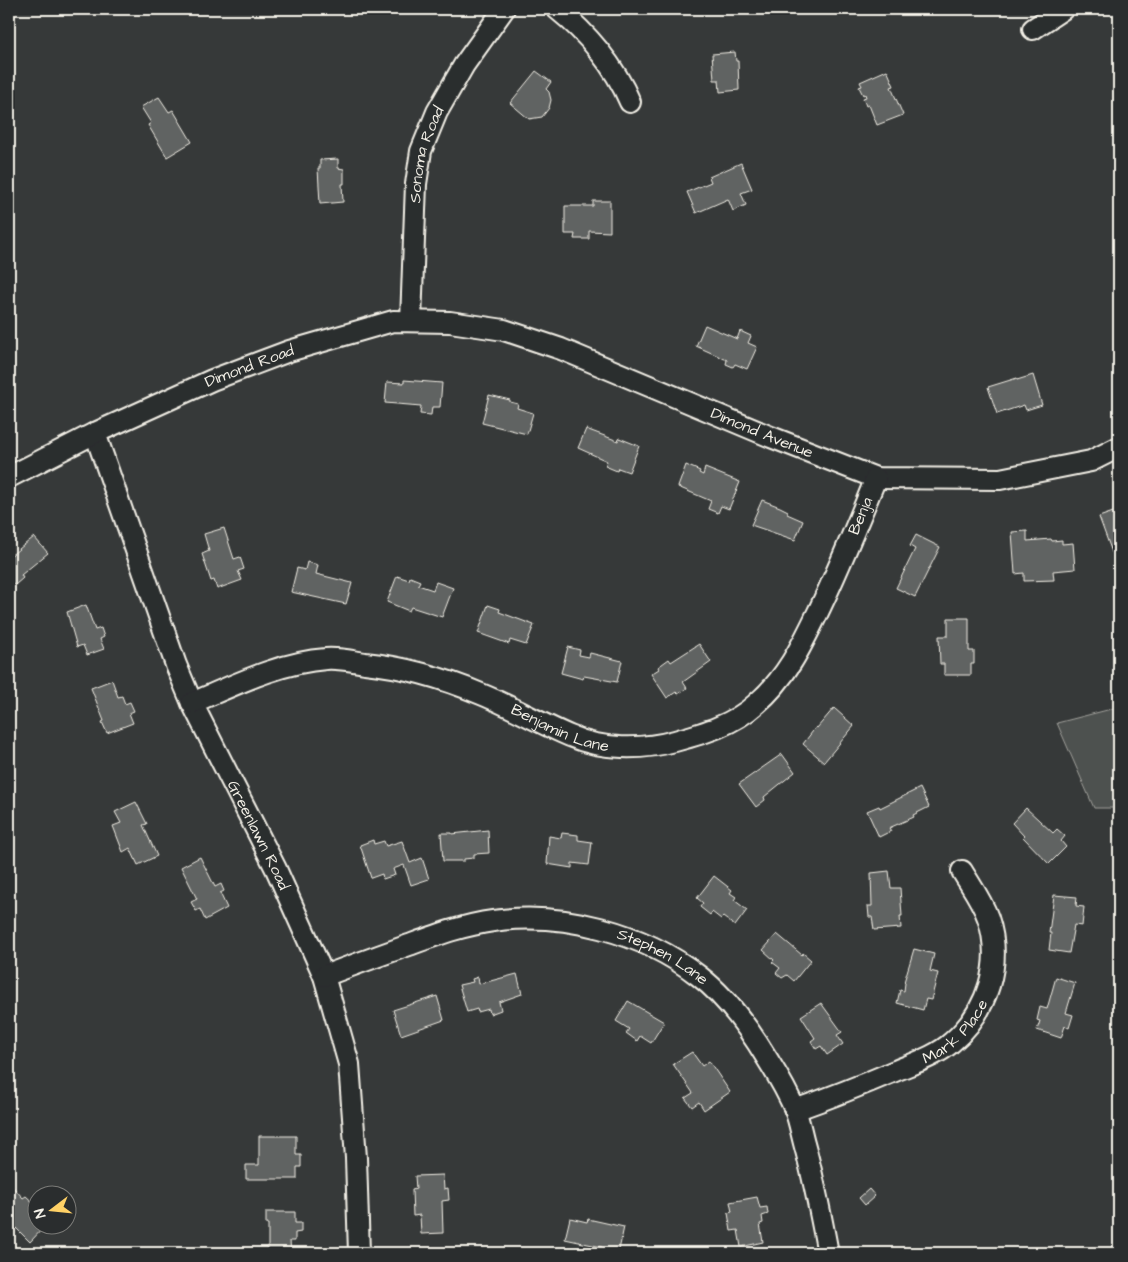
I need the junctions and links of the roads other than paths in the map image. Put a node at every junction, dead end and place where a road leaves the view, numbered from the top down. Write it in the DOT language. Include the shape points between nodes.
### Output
graph roads {
  1 [pos="504,9"];
  2 [pos="557,9"];
  3 [pos="1063,9"];
  4 [pos="1033,29"];
  5 [pos="630,102"];
  6 [pos="411,321"];
  7 [pos="95,432"];
  8 [pos="1119,447"];
  9 [pos="9,477"];
  10 [pos="876,478"];
  11 [pos="845,553"];
  12 [pos="192,703"];
  13 [pos="962,871"];
  14 [pos="324,976"];
  15 [pos="795,1110"];
  16 [pos="359,1253"];
  17 [pos="828,1253"];
  1 -- 6 [label="street, Sonoma Road" via="464,65 437,112 421,152 416,184"];
  2 -- 5 [label="street" via="603,56"];
  3 -- 4 [label="street"];
  6 -- 7 [label="street, Dimond Road" via="393,322 289,351 212,380"];
  6 -- 10 [label="street, Dimond Avenue" via="450,322 504,330 561,349"];
  7 -- 9 [label="street"];
  7 -- 12 [label="street, Greenlawn Road"];
  8 -- 10 [label="street, Dimond Avenue" via="1091,461 1000,479"];
  10 -- 11 [label="street, Benja"];
  11 -- 12 [label="street, Benjamin Lane" via="797,654 779,682 756,705 734,720 710,731 662,744 600,745 572,737 439,678 392,666 329,659 306,661 247,680"];
  12 -- 14 [label="street, Greenlawn Road" via="276,869"];
  13 -- 15 [label="street, Mark Place" via="988,919 993,948 993,974 973,1022 951,1043 922,1060"];
  14 -- 15 [label="street, Stephen Lane" via="457,928 492,921 527,918 602,928 637,941 700,976 727,1002 755,1038"];
  14 -- 16 [label="street, Greenlawn Road" via="349,1064"];
  15 -- 17 [label="street, Stephen Lane"];
}
